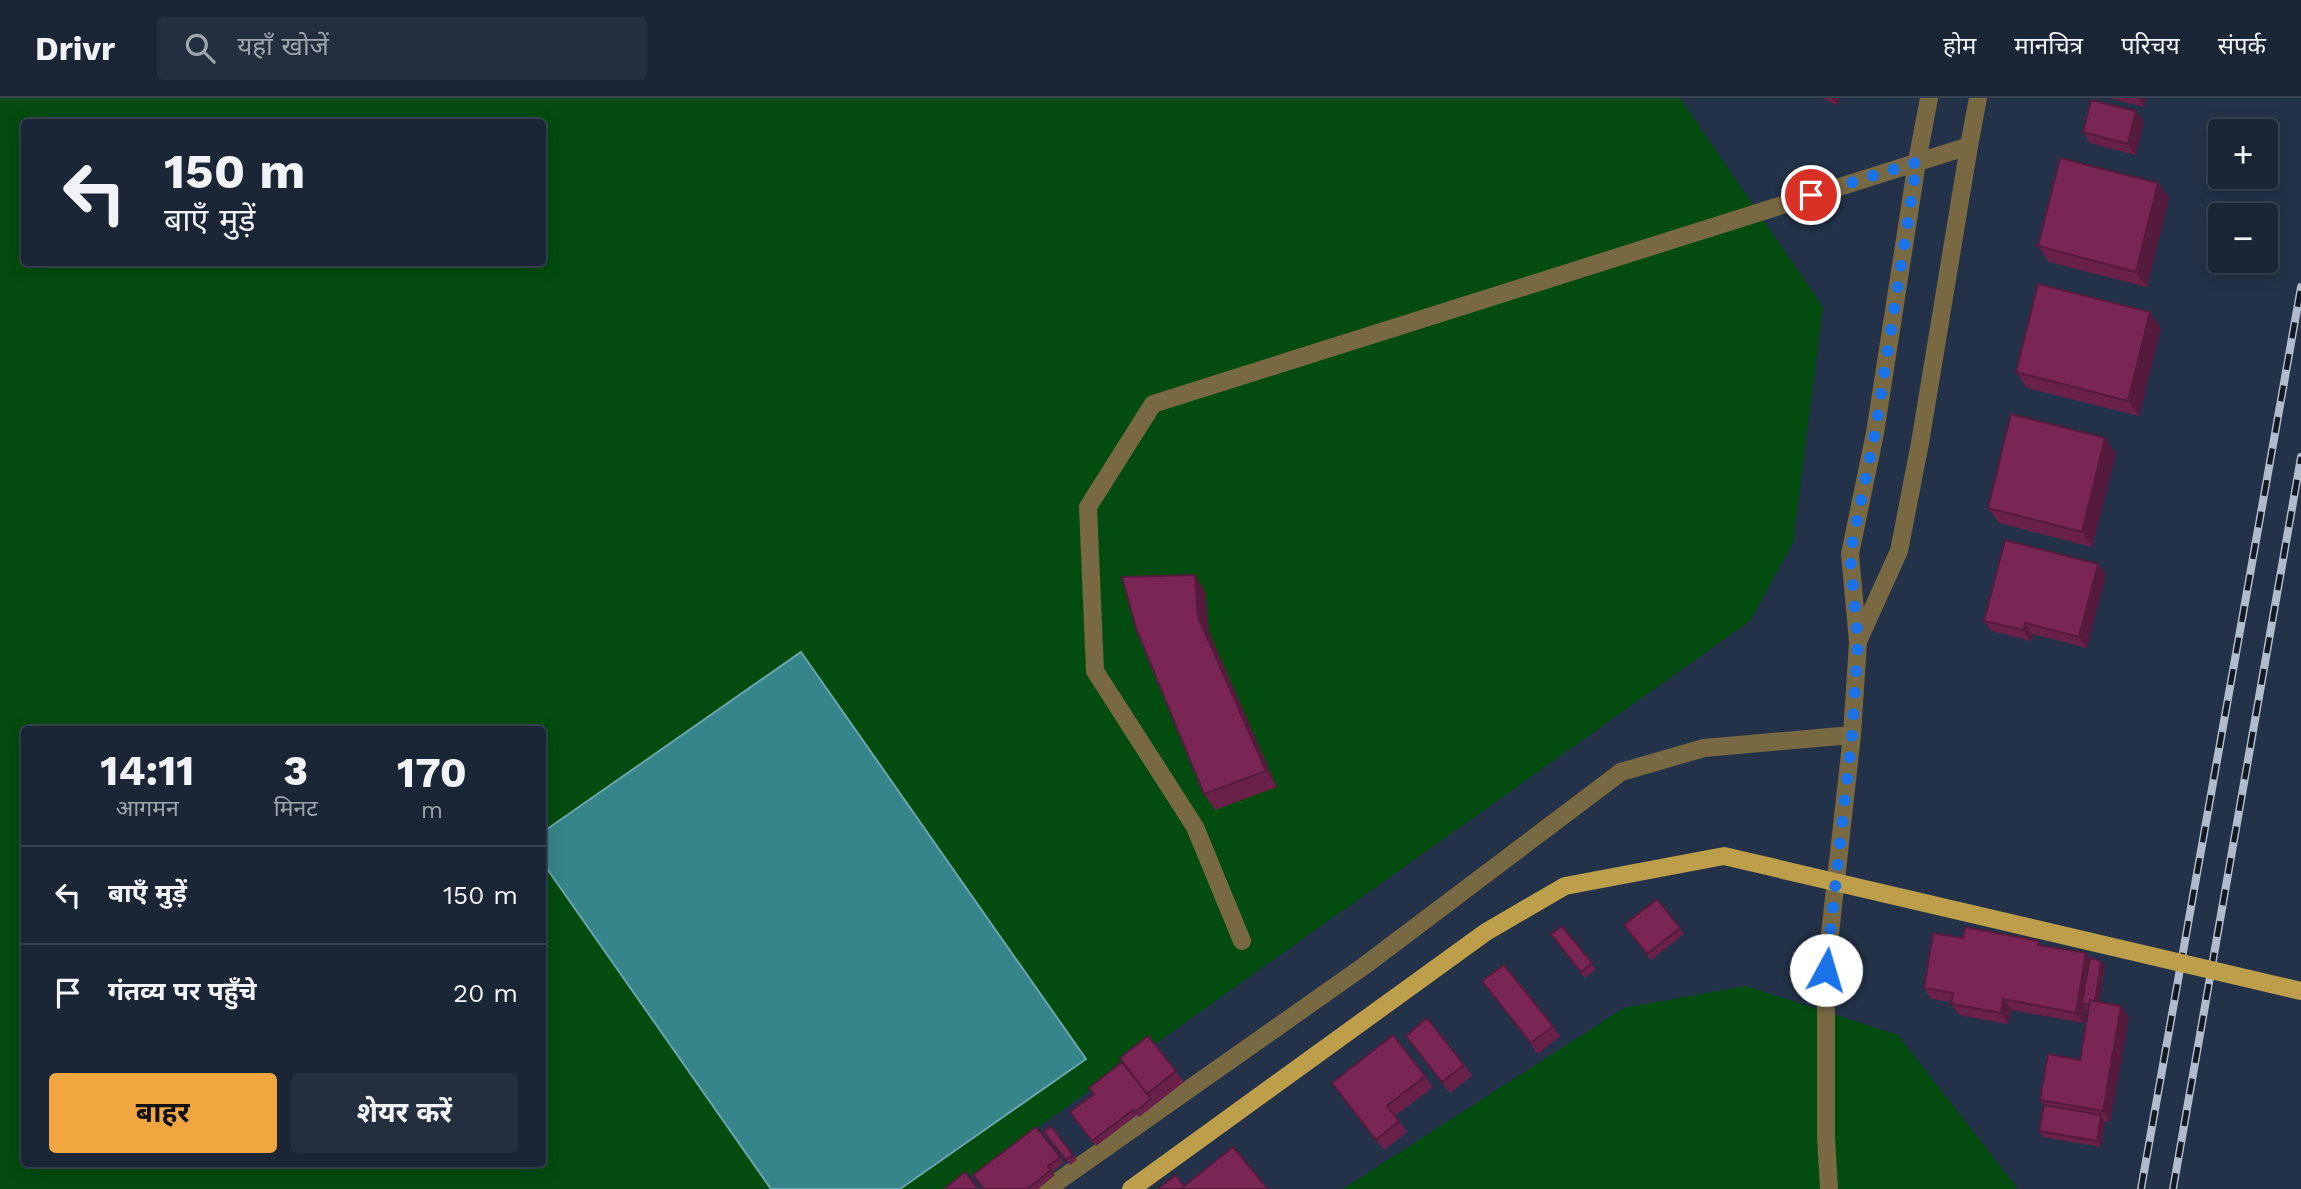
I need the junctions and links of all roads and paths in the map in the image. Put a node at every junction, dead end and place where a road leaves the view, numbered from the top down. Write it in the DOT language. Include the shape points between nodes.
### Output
graph roads {
  1 [pos="1929,98"];
  2 [pos="1978,98"];
  3 [pos="1969,146"];
  4 [pos="1917,162"];
  5 [pos="1858,642"];
  6 [pos="1852,735"];
  7 [pos="1242,941"];
  8 [pos="2301,991"];
  9 [pos="1047,1189"];
  10 [pos="1131,1189"];
  11 [pos="1829,1189"];
  1 -- 4 [label="street"];
  2 -- 3 [label="street"];
  3 -- 4 [label="street"];
  3 -- 5 [label="street" via="1899,551"];
  4 -- 5 [label="street" via="1875,433 1850,554"];
  4 -- 7 [label="street" via="1153,404 1088,507 1095,671 1195,827"];
  5 -- 6 [label="street"];
  6 -- 9 [label="street" via="1704,748 1621,772 1364,966"];
  6 -- 11 [label="street" via="1826,970"];
  8 -- 10 [label="main road, bridge" via="1724,856 1565,886 1486,932"];
}
